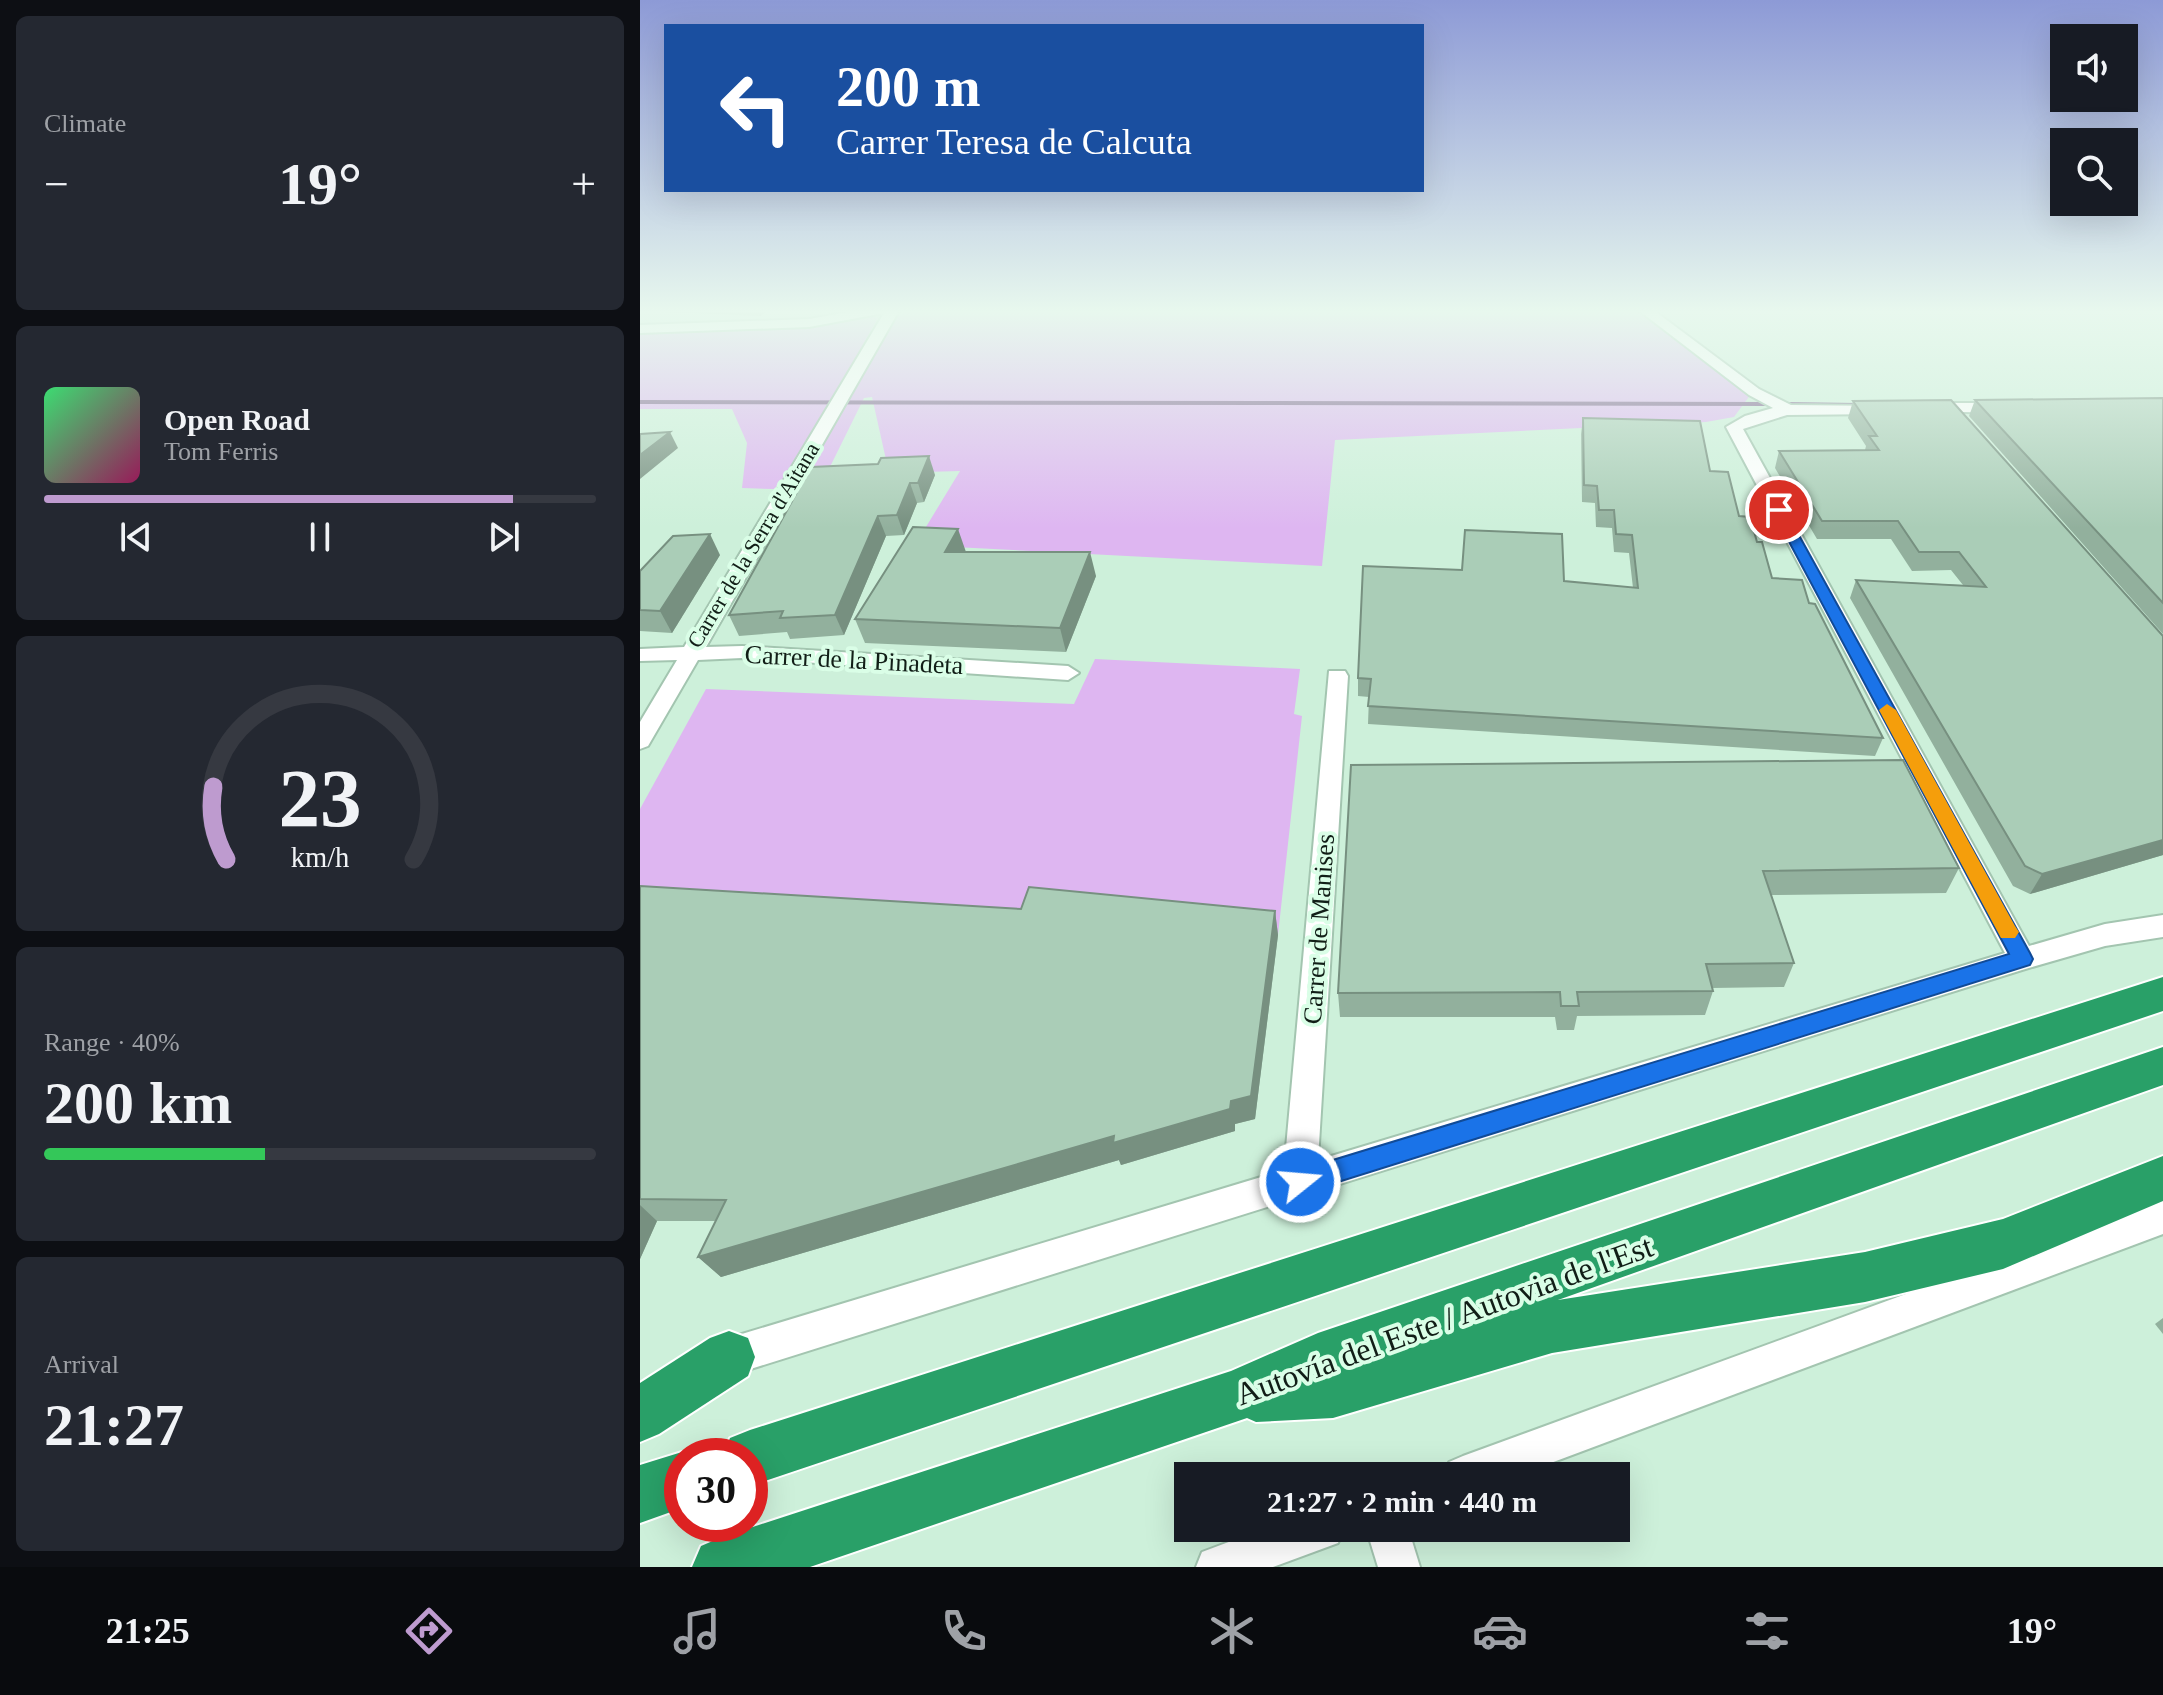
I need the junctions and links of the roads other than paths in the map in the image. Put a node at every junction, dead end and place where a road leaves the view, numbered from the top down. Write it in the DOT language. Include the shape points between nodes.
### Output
graph roads {
  1 [pos="850,382"];
  2 [pos="1741,382"];
  3 [pos="1949,408"];
  4 [pos="2026,408"];
  5 [pos="1790,411"];
  6 [pos="1969,431"];
  7 [pos="640,655"];
  8 [pos="688,655"];
  9 [pos="1068,673"];
  10 [pos="1337,676"];
  11 [pos="640,741"];
  12 [pos="2163,926"];
  13 [pos="2022,959"];
  14 [pos="2163,994"];
  15 [pos="2163,1066"];
  16 [pos="2163,1178"];
  17 [pos="1300,1182"];
  18 [pos="2156,1216"];
  19 [pos="729,1357"];
  20 [pos="640,1383"];
  21 [pos="1236,1396"];
  22 [pos="640,1415"];
  23 [pos="768,1452"];
  24 [pos="1500,1462"];
  25 [pos="664,1486"];
  26 [pos="640,1494"];
  27 [pos="1285,1542"];
  28 [pos="1391,1542"];
  29 [pos="722,1567"];
  30 [pos="1217,1567"];
  31 [pos="1399,1567"];
  1 -- 8 [label="street, Carrer de la Serra d'Aitana"];
  2 -- 5 [label="street"];
  3 -- 4 [label="street"];
  3 -- 5 [label="street"];
  3 -- 6 [label="street"];
  5 -- 13 [label="street" via="1753,416 1734,427"];
  7 -- 8 [label="street, Carrer de la Pinadeta"];
  8 -- 9 [label="street, Carrer de la Pinadeta" via="742,652"];
  8 -- 11 [label="street, Carrer de la Serra d'Aitana"];
  10 -- 17 [label="street, Carrer de Manises"];
  12 -- 13 [label="street" via="2105,935"];
  13 -- 17 [label="street"];
  14 -- 23 [label="highway"];
  15 -- 21 [label="highway, Autovía del Este / Autovia de l'Est" via="1318,1359"];
  16 -- 21 [label="highway" via="2003,1244 1865,1277 1552,1327 1333,1391"];
  17 -- 19 [label="street"];
  18 -- 24 [label="street"];
  19 -- 20 [label="street"];
  19 -- 22 [label="highway"];
  21 -- 29 [label="highway, Autovía del Este / Autovia de l'Est"];
  25 -- 26 [label="highway"];
  27 -- 30 [label="street"];
  28 -- 31 [label="street"];
}
